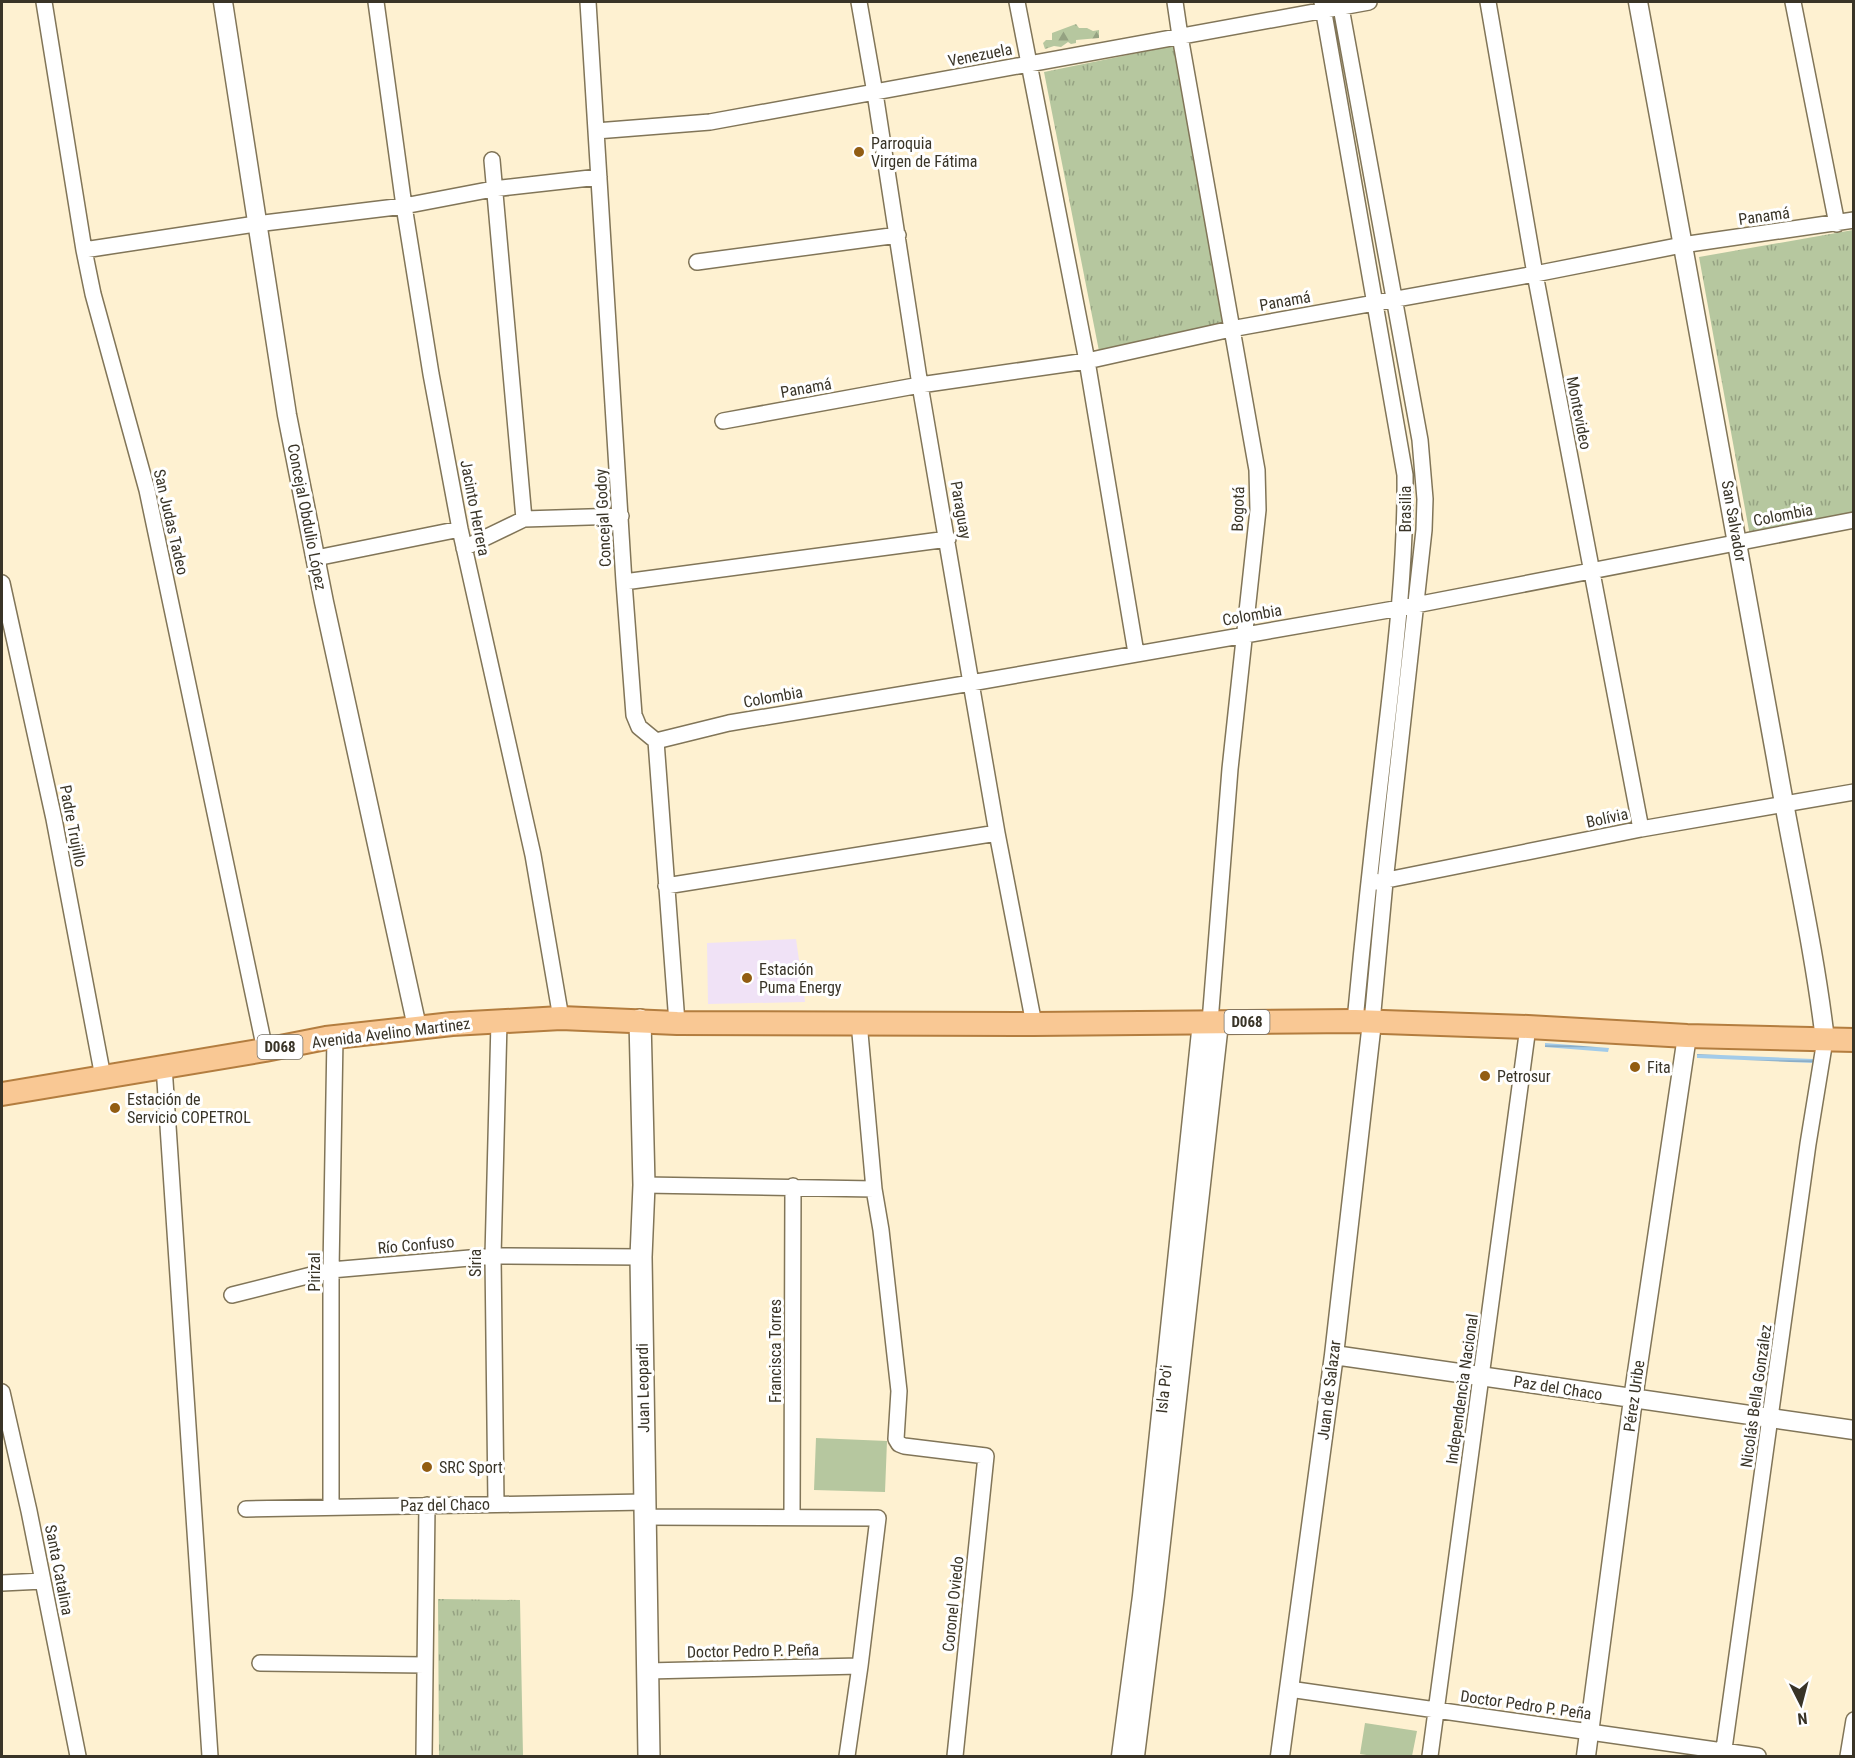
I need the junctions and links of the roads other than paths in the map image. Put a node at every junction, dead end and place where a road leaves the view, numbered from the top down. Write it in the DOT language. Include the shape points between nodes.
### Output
graph roads {
  1 [pos="44,2"];
  2 [pos="223,2"];
  3 [pos="376,2"];
  4 [pos="588,2"];
  5 [pos="859,2"];
  6 [pos="1017,2"];
  7 [pos="1175,2"];
  8 [pos="1369,2"];
  9 [pos="1488,2"];
  10 [pos="1638,2"];
  11 [pos="1793,2"];
  12 [pos="1340,4"];
  13 [pos="1323,5"];
  14 [pos="1180,36"];
  15 [pos="1028,65"];
  16 [pos="875,93"];
  17 [pos="596,131"];
  18 [pos="1367,147"];
  19 [pos="1348,150"];
  20 [pos="492,160"];
  21 [pos="599,177"];
  22 [pos="493,189"];
  23 [pos="404,206"];
  24 [pos="1854,220"];
  25 [pos="256,224"];
  26 [pos="1837,224"];
  27 [pos="898,235"];
  28 [pos="1682,245"];
  29 [pos="84,250"];
  30 [pos="697,262"];
  31 [pos="1535,274"];
  32 [pos="1396,300"];
  33 [pos="1375,303"];
  34 [pos="1231,328"];
  35 [pos="1087,361"];
  36 [pos="920,385"];
  37 [pos="723,421"];
  38 [pos="621,516"];
  39 [pos="524,519"];
  40 [pos="1854,520"];
  41 [pos="460,529"];
  42 [pos="948,539"];
  43 [pos="1738,542"];
  44 [pos="464,548"];
  45 [pos="316,558"];
  46 [pos="1590,570"];
  47 [pos="624,582"];
  48 [pos="2,583"];
  49 [pos="1417,604"];
  50 [pos="1400,608"];
  51 [pos="1245,634"];
  52 [pos="1136,653"];
  53 [pos="971,683"];
  54 [pos="1387,722"];
  55 [pos="1403,724"];
  56 [pos="656,741"];
  57 [pos="1854,792"];
  58 [pos="1784,806"];
  59 [pos="1641,829"];
  60 [pos="997,833"];
  61 [pos="1385,882"];
  62 [pos="1368,883"];
  63 [pos="666,886"];
  64 [pos="561,1018"];
  65 [pos="640,1020"];
  66 [pos="499,1022"];
  67 [pos="859,1022"];
  68 [pos="1210,1022"];
  69 [pos="1364,1022"];
  70 [pos="677,1023"];
  71 [pos="1034,1024"];
  72 [pos="417,1027"];
  73 [pos="1528,1027"];
  74 [pos="1687,1036"];
  75 [pos="335,1037"];
  76 [pos="1825,1040"];
  77 [pos="1854,1040"];
  78 [pos="265,1050"];
  79 [pos="164,1066"];
  80 [pos="103,1077"];
  81 [pos="2,1094"];
  82 [pos="644,1185"];
  83 [pos="793,1186"];
  84 [pos="874,1189"];
  85 [pos="493,1256"];
  86 [pos="641,1257"];
  87 [pos="332,1270"];
  88 [pos="232,1295"];
  89 [pos="1334,1355"];
  90 [pos="1481,1376"];
  91 [pos="2,1396"];
  92 [pos="1633,1399"];
  93 [pos="1772,1419"];
  94 [pos="1854,1430"];
  95 [pos="496,1504"];
  96 [pos="427,1505"];
  97 [pos="331,1506"];
  98 [pos="246,1509"];
  99 [pos="645,1509"];
  100 [pos="792,1516"];
  101 [pos="43,1581"];
  102 [pos="2,1583"];
  103 [pos="260,1663"];
  104 [pos="425,1665"];
  105 [pos="860,1666"];
  106 [pos="647,1671"];
  107 [pos="1289,1689"];
  108 [pos="1437,1710"];
  109 [pos="1854,1720"];
  110 [pos="1590,1732"];
  111 [pos="1724,1755"];
  112 [pos="78,1756"];
  113 [pos="210,1756"];
  114 [pos="424,1756"];
  115 [pos="649,1756"];
  116 [pos="846,1756"];
  117 [pos="955,1756"];
  118 [pos="1121,1756"];
  119 [pos="1135,1756"];
  120 [pos="1280,1756"];
  121 [pos="1430,1756"];
  122 [pos="1586,1756"];
  123 [pos="1758,1756"];
  124 [pos="1848,1756"];
  1 -- 29 [label="street, San Judas Tadeo"];
  2 -- 25 [label="street, Concejal Obdulio López"];
  3 -- 23 [label="street, Jacinto Herrera"];
  4 -- 17 [label="street, Concejal Godoy"];
  5 -- 16 [label="street, Paraguay"];
  6 -- 15 [label="street"];
  7 -- 14 [label="street, Bogotá"];
  8 -- 12 [label="street, Venezuela"];
  9 -- 31 [label="street, Montevideo"];
  10 -- 28 [label="street, San Salvador"];
  11 -- 26 [label="street"];
  12 -- 13 [label="street, Venezuela"];
  12 -- 18 [label="street, Brasilia"];
  13 -- 14 [label="street, Venezuela"];
  13 -- 19 [label="street, Brasilia"];
  14 -- 15 [label="street, Venezuela"];
  14 -- 34 [label="street, Bogotá"];
  15 -- 16 [label="street, Venezuela"];
  15 -- 35 [label="street"];
  16 -- 17 [label="street, Venezuela" via="710,122"];
  16 -- 27 [label="street, Paraguay"];
  17 -- 21 [label="street, Concejal Godoy"];
  18 -- 19 [label="street"];
  18 -- 32 [label="street, Brasilia"];
  19 -- 33 [label="street, Brasilia"];
  20 -- 22 [label="street"];
  21 -- 22 [label="street"];
  21 -- 38 [label="street, Concejal Godoy"];
  22 -- 23 [label="street"];
  22 -- 39 [label="street"];
  23 -- 25 [label="street"];
  23 -- 41 [label="street, Jacinto Herrera"];
  24 -- 26 [label="street, Panamá"];
  25 -- 29 [label="street"];
  25 -- 45 [label="street, Concejal Obdulio López" via="287,415"];
  26 -- 28 [label="street, Panamá"];
  27 -- 30 [label="street"];
  27 -- 36 [label="street, Paraguay"];
  28 -- 31 [label="street, Panamá"];
  28 -- 43 [label="street, San Salvador"];
  29 -- 78 [label="street, San Judas Tadeo" via="147,490"];
  31 -- 32 [label="street, Panamá"];
  31 -- 46 [label="street, Montevideo"];
  32 -- 33 [label="street, Panamá"];
  32 -- 49 [label="street, Brasilia" via="1420,440 1425,499"];
  33 -- 34 [label="street, Panamá"];
  33 -- 50 [label="street, Brasilia" via="1405,476"];
  34 -- 35 [label="street, Panamá"];
  34 -- 51 [label="street, Bogotá" via="1257,470 1258,510"];
  35 -- 36 [label="street, Panamá"];
  35 -- 52 [label="street"];
  36 -- 37 [label="street, Panamá"];
  36 -- 42 [label="street, Paraguay"];
  38 -- 39 [label="street"];
  38 -- 47 [label="street, Concejal Godoy"];
  39 -- 44 [label="street"];
  40 -- 43 [label="street, Colombia"];
  41 -- 44 [label="street, Jacinto Herrera"];
  41 -- 45 [label="street"];
  42 -- 47 [label="street"];
  42 -- 53 [label="street, Paraguay"];
  43 -- 46 [label="street, Colombia"];
  43 -- 58 [label="street, San Salvador"];
  44 -- 64 [label="street, Jacinto Herrera" via="533,855"];
  45 -- 72 [label="street, Concejal Obdulio López"];
  46 -- 49 [label="street, Colombia"];
  46 -- 59 [label="street, Montevideo"];
  47 -- 56 [label="street, Concejal Godoy" via="634,715 639,727"];
  48 -- 80 [label="street, Padre Trujillo" via="54,819"];
  49 -- 50 [label="street, Colombia"];
  49 -- 55 [label="street, Brasilia"];
  50 -- 51 [label="street, Colombia"];
  50 -- 54 [label="street, Brasilia"];
  51 -- 52 [label="street, Colombia"];
  51 -- 68 [label="street, Bogotá"];
  52 -- 53 [label="street, Colombia"];
  53 -- 56 [label="street, Colombia" via="729,723"];
  53 -- 60 [label="street, Paraguay"];
  54 -- 55 [label="street"];
  54 -- 62 [label="street, Brasilia"];
  55 -- 61 [label="street, Brasilia"];
  56 -- 63 [label="street"];
  57 -- 58 [label="street, Bolívia"];
  58 -- 59 [label="street, Bolívia"];
  58 -- 76 [label="street, San Salvador" via="1818,979"];
  59 -- 61 [label="street, Bolívia"];
  60 -- 63 [label="street"];
  60 -- 71 [label="street, Paraguay"];
  61 -- 62 [label="street, Bolívia"];
  61 -- 69 [label="street, Brasilia"];
  62 -- 69 [label="street, Brasilia"];
  63 -- 70 [label="street"];
  64 -- 65 [label="main road, Avenida Avelino Martinez / D068"];
  64 -- 66 [label="main road, Avenida Avelino Martinez / D068"];
  65 -- 70 [label="main road, D068"];
  65 -- 82 [label="main road, Juan Leopardi"];
  66 -- 72 [label="main road, Avenida Avelino Martinez / D068"];
  66 -- 85 [label="street, Siria"];
  67 -- 70 [label="main road, D068"];
  67 -- 71 [label="main road, D068"];
  67 -- 84 [label="street"];
  68 -- 69 [label="main road, D068"];
  68 -- 71 [label="main road, D068"];
  68 -- 118 [label="street, Isla Po'i"];
  68 -- 119 [label="street, Isla Po'i" via="1157,1585"];
  69 -- 73 [label="main road, D068"];
  69 -- 89 [label="street, Juan de Salazar"];
  72 -- 75 [label="main road, Avenida Avelino Martinez / D068"];
  73 -- 74 [label="main road, D068"];
  73 -- 90 [label="street, Independencia Nacional"];
  74 -- 76 [label="main road, D068"];
  74 -- 92 [label="street, Pérez Uribe"];
  75 -- 78 [label="main road, Avenida Avelino Martinez / D068"];
  75 -- 87 [label="street, Pirizal"];
  76 -- 77 [label="main road, D068"];
  76 -- 93 [label="street, Nicolás Bella González"];
  78 -- 79 [label="main road, Avenida Avelino Martinez / D068"];
  79 -- 80 [label="main road, Avenida Avelino Martinez / D068"];
  79 -- 113 [label="street"];
  80 -- 81 [label="main road, Avenida Avelino Martinez / D068"];
  82 -- 83 [label="street"];
  82 -- 86 [label="main road, Juan Leopardi"];
  83 -- 84 [label="street"];
  83 -- 100 [label="street, Francisca Torres"];
  84 -- 117 [label="street, Coronel Oviedo" via="899,1391 898,1441 904,1446 986,1456"];
  85 -- 86 [label="street, Río Confuso"];
  85 -- 87 [label="street, Río Confuso"];
  85 -- 95 [label="street, Siria"];
  86 -- 99 [label="main road, Juan Leopardi"];
  87 -- 88 [label="street, Río Confuso"];
  87 -- 97 [label="street, Pirizal"];
  89 -- 90 [label="street, Paz del Chaco"];
  89 -- 107 [label="street, Juan de Salazar"];
  90 -- 92 [label="street, Paz del Chaco"];
  90 -- 108 [label="street, Independencia Nacional"];
  91 -- 101 [label="street, Santa Catalina"];
  92 -- 93 [label="street, Paz del Chaco"];
  92 -- 110 [label="street, Pérez Uribe"];
  93 -- 94 [label="street, Paz del Chaco"];
  93 -- 111 [label="street, Nicolás Bella González"];
  95 -- 96 [label="street, Paz del Chaco"];
  95 -- 99 [label="street, Paz del Chaco"];
  96 -- 97 [label="street, Paz del Chaco"];
  96 -- 104 [label="street"];
  97 -- 98 [label="street, Paz del Chaco"];
  99 -- 100 [label="street, Paz del Chaco"];
  99 -- 106 [label="main road, Juan Leopardi"];
  100 -- 105 [label="street, Paz del Chaco" via="878,1518"];
  101 -- 102 [label="street"];
  101 -- 112 [label="street, Santa Catalina"];
  103 -- 104 [label="street"];
  104 -- 114 [label="street"];
  105 -- 106 [label="street, Doctor Pedro P. Peña"];
  105 -- 116 [label="street"];
  106 -- 115 [label="main road, Juan Leopardi"];
  107 -- 108 [label="street, Doctor Pedro P. Peña"];
  107 -- 120 [label="street, Juan de Salazar"];
  108 -- 110 [label="street, Doctor Pedro P. Peña"];
  108 -- 121 [label="street, Independencia Nacional"];
  109 -- 124 [label="street"];
  110 -- 111 [label="street, Doctor Pedro P. Peña"];
  110 -- 122 [label="street, Pérez Uribe"];
  111 -- 123 [label="street, Doctor Pedro P. Peña"];
}
